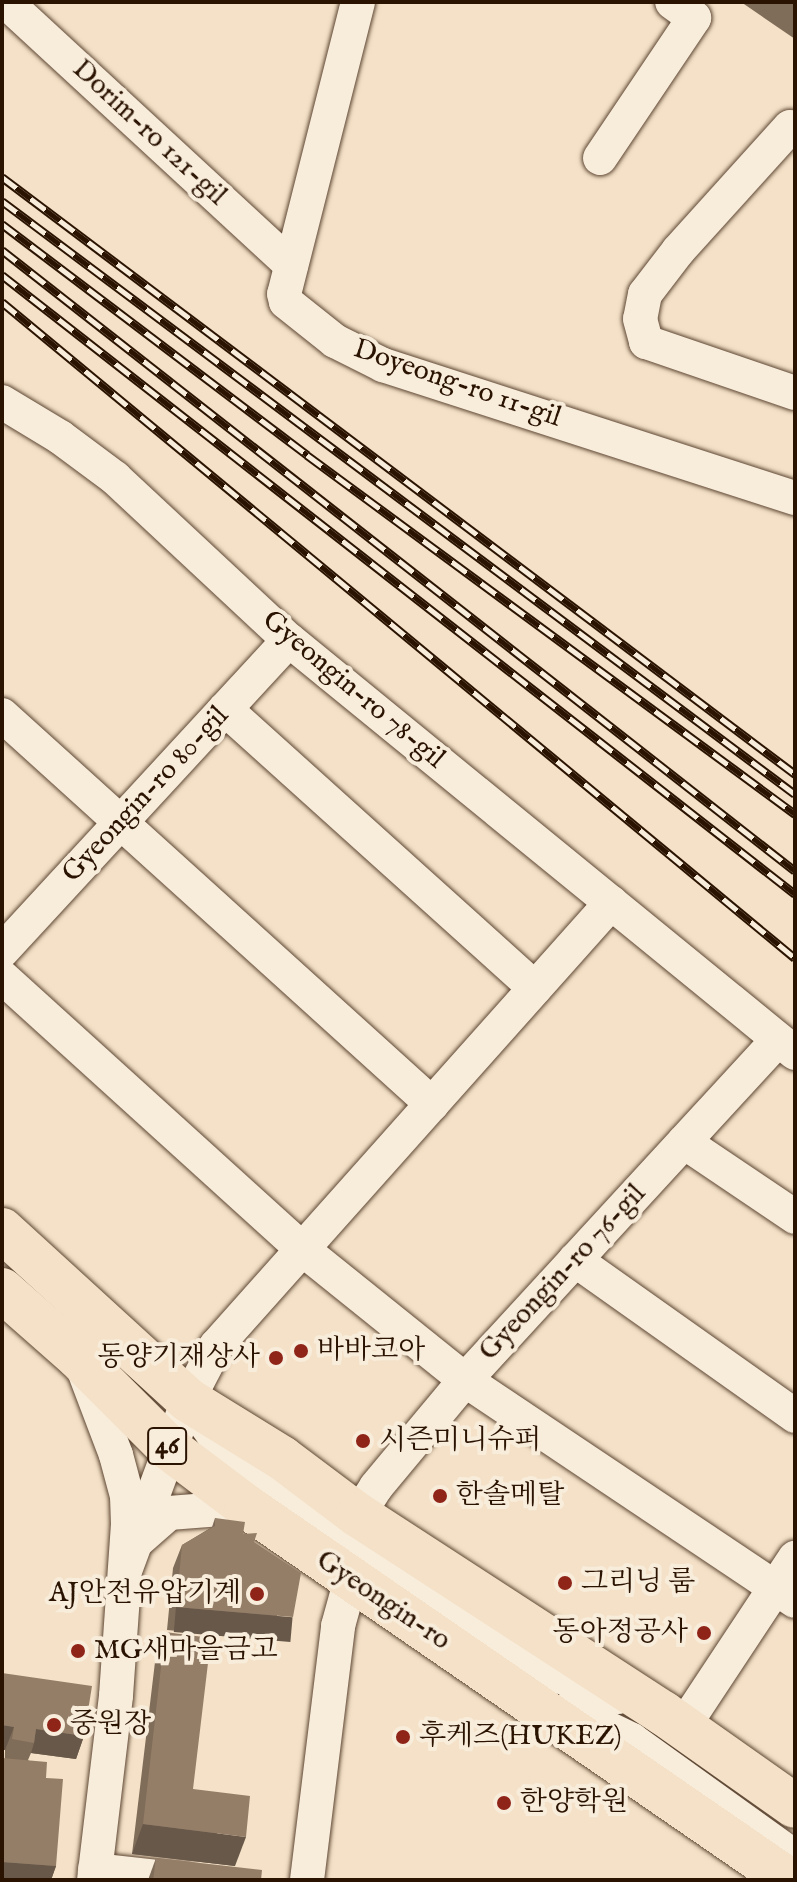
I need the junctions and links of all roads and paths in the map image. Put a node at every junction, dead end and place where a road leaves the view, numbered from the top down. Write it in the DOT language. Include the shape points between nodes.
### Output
graph roads {
  1 [pos="6,2"];
  2 [pos="358,2"];
  3 [pos="672,2"];
  4 [pos="795,131"];
  5 [pos="600,158"];
  6 [pos="291,265"];
  7 [pos="795,393"];
  8 [pos="4,406"];
  9 [pos="795,498"];
  10 [pos="289,640"];
  11 [pos="225,709"];
  12 [pos="2,715"];
  13 [pos="121,822"];
  14 [pos="611,903"];
  15 [pos="2,951"];
  16 [pos="2,977"];
  17 [pos="535,988"];
  18 [pos="787,1046"];
  19 [pos="432,1104"];
  20 [pos="684,1142"];
  21 [pos="795,1217"];
  22 [pos="2,1230"];
  23 [pos="302,1249"];
  24 [pos="575,1260"];
  25 [pos="2,1290"];
  26 [pos="78,1357"];
  27 [pos="465,1380"];
  28 [pos="188,1400"];
  29 [pos="795,1416"];
  30 [pos="170,1449"];
  31 [pos="247,1507"];
  32 [pos="358,1515"];
  33 [pos="795,1558"];
  34 [pos="126,1568"];
  35 [pos="351,1579"];
  36 [pos="785,1595"];
  37 [pos="478,1666"];
  38 [pos="81,1692"];
  39 [pos="116,1696"];
  40 [pos="673,1720"];
  41 [pos="795,1806"];
  42 [pos="795,1857"];
  43 [pos="95,1875"];
  44 [pos="185,1880"];
  45 [pos="307,1880"];
  46 [pos="789,1880"];
  1 -- 6 [label="street, Dorim-ro 121-gil"];
  2 -- 6 [label="street, Doyeong-ro 11-gil"];
  3 -- 5 [label="street" via="694,18"];
  4 -- 7 [label="street" via="790,127 678,251 645,294 640,319 646,342"];
  6 -- 9 [label="street, Doyeong-ro 11-gil" via="286,302 335,341 383,365"];
  8 -- 10 [label="street, Gyeongin-ro 78-gil" via="60,437 115,478"];
  10 -- 11 [label="street, Gyeongin-ro 80-gil"];
  10 -- 14 [label="street, Gyeongin-ro 78-gil"];
  11 -- 13 [label="street, Gyeongin-ro 80-gil"];
  11 -- 17 [label="street"];
  12 -- 13 [label="street"];
  13 -- 15 [label="street, Gyeongin-ro 80-gil"];
  13 -- 19 [label="street"];
  14 -- 17 [label="street"];
  14 -- 18 [label="street, Gyeongin-ro 78-gil"];
  16 -- 23 [label="street"];
  17 -- 19 [label="street"];
  18 -- 20 [label="street, Gyeongin-ro 76-gil"];
  19 -- 23 [label="street"];
  20 -- 21 [label="street"];
  20 -- 24 [label="street, Gyeongin-ro 76-gil"];
  22 -- 28 [label="main road, Gyeongin-ro"];
  23 -- 27 [label="street"];
  23 -- 28 [label="street" via="216,1346"];
  24 -- 27 [label="street, Gyeongin-ro 76-gil"];
  24 -- 29 [label="street"];
  25 -- 26 [label="main road, Gyeongin-ro / 46"];
  26 -- 30 [label="main road, Gyeongin-ro / 46"];
  26 -- 34 [label="street" via="127,1496"];
  27 -- 32 [label="street, Gyeongin-ro 76-gil"];
  27 -- 36 [label="street"];
  28 -- 30 [label="street"];
  28 -- 32 [label="main road, Gyeongin-ro" via="282,1458"];
  28 -- 40 [label="street" via="231,1460 524,1664"];
  30 -- 31 [label="main road, Gyeongin-ro / 46"];
  30 -- 34 [label="street"];
  31 -- 34 [label="street" via="169,1513 136,1542"];
  31 -- 35 [label="main road, Gyeongin-ro / 46"];
  32 -- 40 [label="main road, Gyeongin-ro"];
  33 -- 36 [label="street"];
  34 -- 39 [label="street"];
  35 -- 37 [label="main road, Gyeongin-ro / 46"];
  35 -- 45 [label="street" via="338,1626"];
  36 -- 40 [label="street"];
  37 -- 42 [label="street" via="632,1740"];
  37 -- 46 [label="main road, Gyeongin-ro / 46"];
  38 -- 39 [label="street"];
  39 -- 43 [label="street"];
  40 -- 41 [label="main road, Gyeongin-ro"];
  43 -- 44 [label="street"];
}
